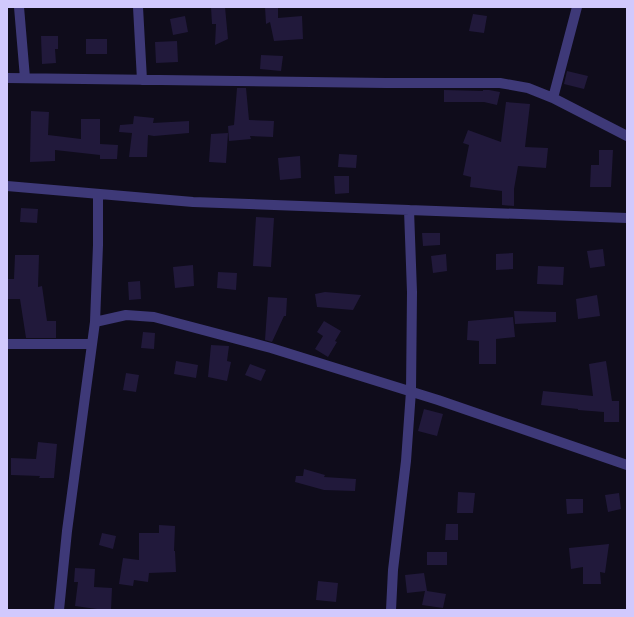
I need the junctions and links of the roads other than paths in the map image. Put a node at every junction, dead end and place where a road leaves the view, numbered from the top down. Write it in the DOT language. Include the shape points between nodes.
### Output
graph roads {
  1 [pos="19,7"];
  2 [pos="138,7"];
  3 [pos="577,7"];
  4 [pos="7,78"];
  5 [pos="25,78"];
  6 [pos="142,80"];
  7 [pos="553,98"];
  8 [pos="627,136"];
  9 [pos="7,186"];
  10 [pos="98,194"];
  11 [pos="410,210"];
  12 [pos="627,218"];
  13 [pos="95,322"];
  14 [pos="7,344"];
  15 [pos="92,344"];
  16 [pos="411,391"];
  17 [pos="627,465"];
  18 [pos="59,610"];
  19 [pos="390,610"];
  1 -- 5 [label="street"];
  2 -- 6 [label="street"];
  3 -- 7 [label="street"];
  4 -- 5 [label="street"];
  5 -- 6 [label="street"];
  6 -- 7 [label="street" via="500,82 528,88"];
  7 -- 8 [label="street"];
  9 -- 10 [label="street"];
  10 -- 11 [label="street" via="193,202"];
  10 -- 13 [label="street"];
  11 -- 12 [label="street"];
  11 -- 16 [label="street"];
  13 -- 15 [label="street"];
  13 -- 16 [label="street" via="126,315 154,317 270,348"];
  14 -- 15 [label="street"];
  15 -- 18 [label="street"];
  16 -- 17 [label="street"];
  16 -- 19 [label="street"];
}
